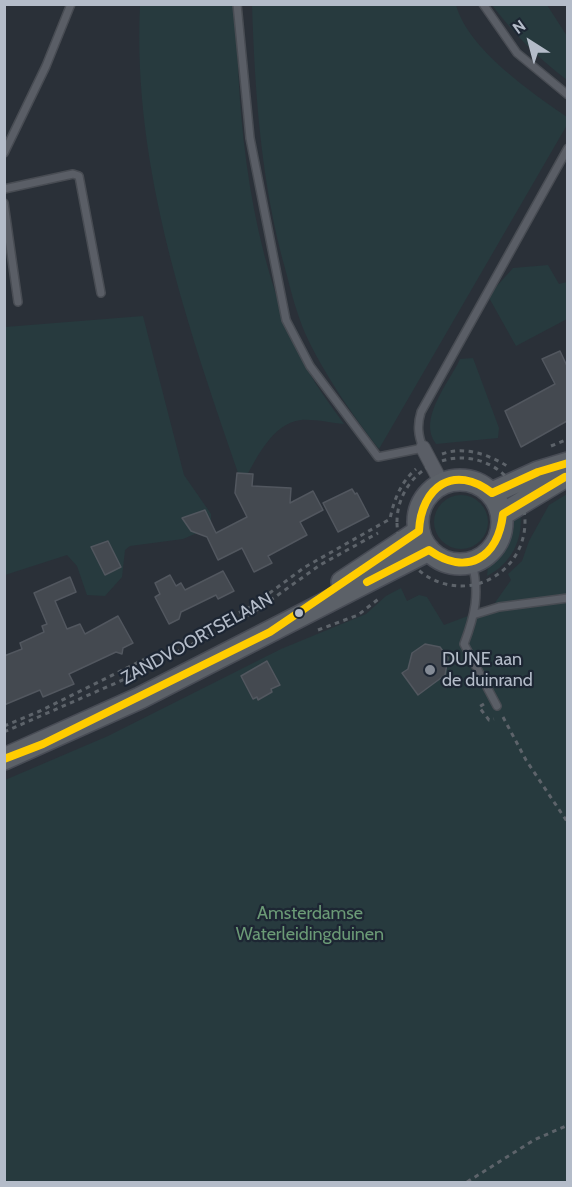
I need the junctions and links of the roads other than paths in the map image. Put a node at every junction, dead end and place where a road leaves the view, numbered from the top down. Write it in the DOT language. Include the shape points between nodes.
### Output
graph roads {
  1 [pos="71,4"];
  2 [pos="237,4"];
  3 [pos="483,4"];
  4 [pos="567,95"];
  5 [pos="567,148"];
  6 [pos="4,153"];
  7 [pos="4,189"];
  8 [pos="4,203"];
  9 [pos="101,293"];
  10 [pos="18,303"];
  11 [pos="425,454"];
  12 [pos="567,463"];
  13 [pos="567,475"];
  14 [pos="442,484"];
  15 [pos="513,486"];
  16 [pos="492,493"];
  17 [pos="503,514"];
  18 [pos="419,531"];
  19 [pos="429,550"];
  20 [pos="472,563"];
  21 [pos="567,598"];
  22 [pos="476,614"];
  23 [pos="270,632"];
  24 [pos="497,706"];
  25 [pos="4,759"];
  1 -- 6 [label="lane"];
  2 -- 11 [label="lane" via="250,138 286,320 310,366 378,457"];
  3 -- 4 [label="lane" via="517,53"];
  5 -- 11 [label="lane" via="421,412 418,435"];
  7 -- 9 [label="lane" via="79,176"];
  8 -- 10 [label="lane"];
  11 -- 14 [label="street"];
  12 -- 15 [label="main road"];
  13 -- 15 [label="main road"];
  14 -- 16 [label="main road" via="465,480"];
  14 -- 18 [label="main road" via="423,501"];
  15 -- 16 [label="main road"];
  15 -- 17 [label="main road"];
  16 -- 17 [label="main road"];
  17 -- 20 [label="main road" via="496,544"];
  18 -- 19 [label="main road"];
  18 -- 23 [label="main road, ZANDVOORTSELAAN"];
  19 -- 20 [label="main road" via="449,563"];
  19 -- 23 [label="main road, ZANDVOORTSELAAN"];
  20 -- 22 [label="lane" via="478,584"];
  21 -- 22 [label="lane"];
  22 -- 24 [label="lane" via="464,644"];
  23 -- 25 [label="main road, ZANDVOORTSELAAN" via="86,724"];
}
